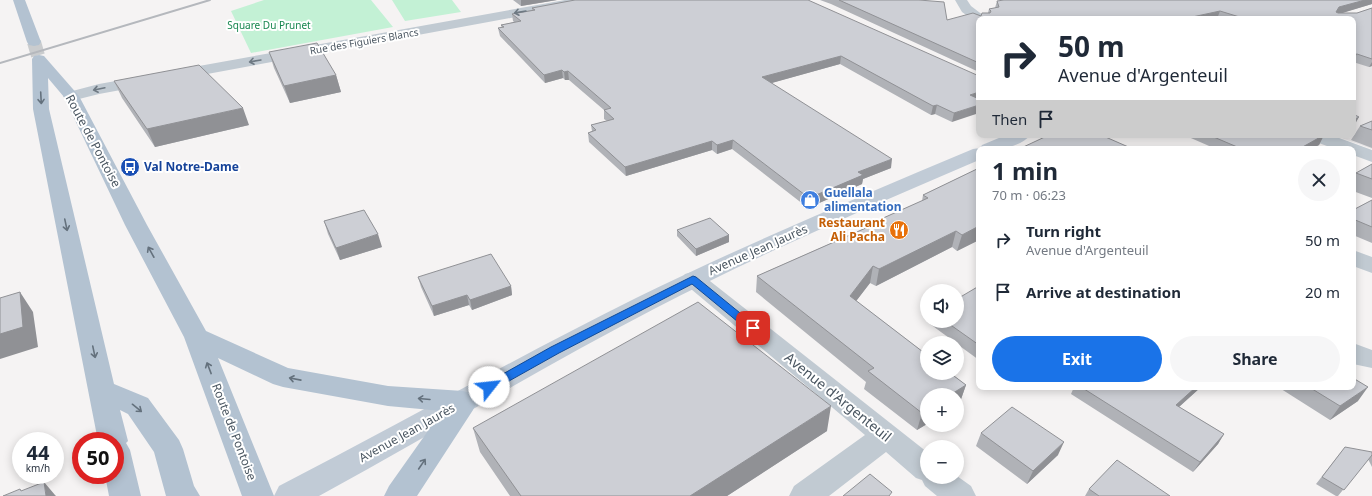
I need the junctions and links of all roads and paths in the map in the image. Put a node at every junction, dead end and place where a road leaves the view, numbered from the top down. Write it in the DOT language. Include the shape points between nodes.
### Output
graph roads {
  1 [pos="19,0"];
  2 [pos="586,0"];
  3 [pos="961,0"];
  4 [pos="976,16"];
  5 [pos="34,42"];
  6 [pos="72,96"];
  7 [pos="1014,138"];
  8 [pos="1323,138"];
  9 [pos="995,146"];
  10 [pos="1344,146"];
  11 [pos="1356,150"];
  12 [pos="976,154"];
  13 [pos="1372,156"];
  14 [pos="693,279"];
  15 [pos="197,337"];
  16 [pos="1356,354"];
  17 [pos="1372,359"];
  18 [pos="102,390"];
  19 [pos="463,402"];
  20 [pos="111,432"];
  21 [pos="886,436"];
  22 [pos="920,463"];
  23 [pos="122,484"];
  24 [pos="945,484"];
  25 [pos="125,496"];
  26 [pos="184,496"];
  27 [pos="258,496"];
  28 [pos="290,496"];
  29 [pos="400,496"];
  30 [pos="805,496"];
  31 [pos="960,496"];
  1 -- 5 [label="main road"];
  2 -- 6 [label="street, Rue des Figuiers Blancs, one-way"];
  3 -- 4 [label="street" via="965,8"];
  15 -- 6 [label="main road, Route de Pontoise, one-way" via="136,225"];
  6 -- 18 [label="main road, Route de Pontoise, one-way" via="39,59 41,109"];
  7 -- 9 [label="main road"];
  8 -- 10 [label="street"];
  11 -- 13 [label="street"];
  12 -- 14 [label="main road, Avenue Jean Jaurès"];
  14 -- 19 [label="main road, Avenue Jean Jaurès" via="562,346"];
  14 -- 21 [label="street, Avenue d'Argenteuil"];
  19 -- 15 [label="main road, one-way" via="388,396 283,376"];
  27 -- 15 [label="main road, Route de Pontoise, one-way"];
  16 -- 17 [label="street"];
  18 -- 20 [label="main road, Route de Pontoise"];
  18 -- 26 [label="main road, one-way" via="138,406 168,449 181,495"];
  19 -- 28 [label="main road, Avenue Jean Jaurès"];
  29 -- 19 [label="main road, one-way"];
  21 -- 22 [label="street, Avenue d'Argenteuil"];
  21 -- 30 [label="street"];
  23 -- 25 [label="main road"];
  24 -- 31 [label="street"];
}
